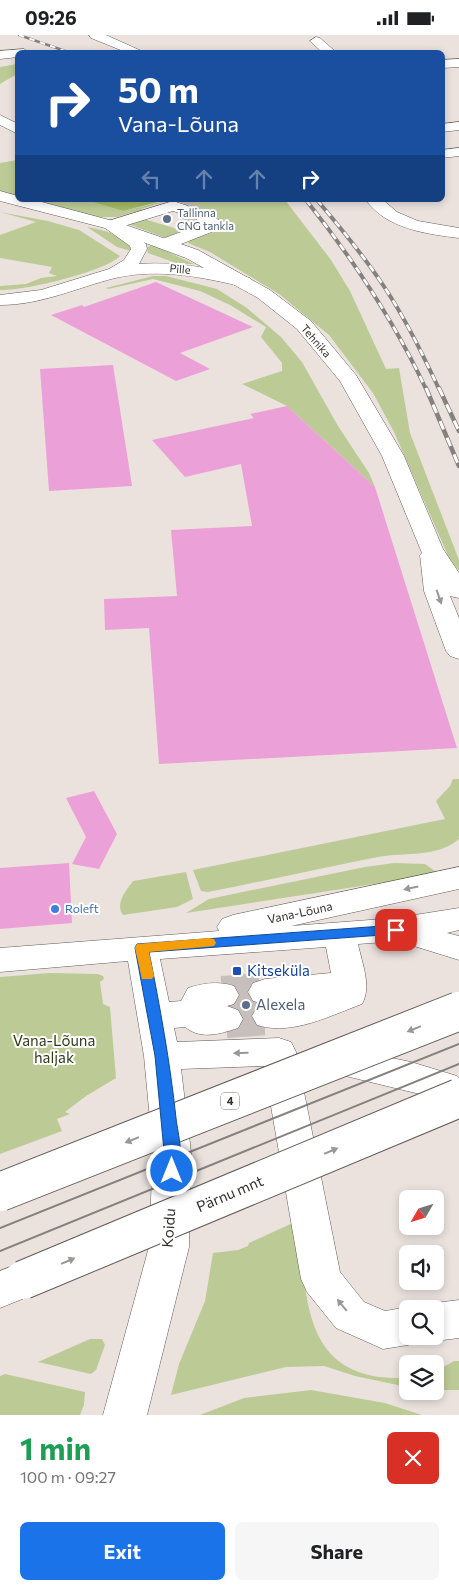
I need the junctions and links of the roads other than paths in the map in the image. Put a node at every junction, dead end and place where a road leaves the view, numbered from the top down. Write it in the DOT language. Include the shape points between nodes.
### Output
graph roads {
  1 [pos="95,35"];
  2 [pos="316,41"];
  3 [pos="132,50"];
  4 [pos="328,50"];
  5 [pos="0,55"];
  6 [pos="15,56"];
  7 [pos="15,58"];
  8 [pos="459,63"];
  9 [pos="445,64"];
  10 [pos="0,65"];
  11 [pos="0,119"];
  12 [pos="459,126"];
  13 [pos="15,128"];
  14 [pos="445,128"];
  15 [pos="459,152"];
  16 [pos="445,154"];
  17 [pos="0,195"];
  18 [pos="15,199"];
  19 [pos="0,202"];
  20 [pos="26,202"];
  21 [pos="376,202"];
  22 [pos="182,209"];
  23 [pos="200,216"];
  24 [pos="111,225"];
  25 [pos="459,233"];
  26 [pos="165,244"];
  27 [pos="115,273"];
  28 [pos="244,282"];
  29 [pos="0,300"];
  30 [pos="431,549"];
  31 [pos="459,591"];
  32 [pos="459,651"];
  33 [pos="459,878"];
  34 [pos="459,919"];
  35 [pos="396,930"];
  36 [pos="340,934"];
  37 [pos="142,948"];
  38 [pos="459,948"];
  39 [pos="0,960"];
  40 [pos="267,1004"];
  41 [pos="224,1007"];
  42 [pos="459,1011"];
  43 [pos="155,1017"];
  44 [pos="278,1052"];
  45 [pos="162,1056"];
  46 [pos="459,1098"];
  47 [pos="0,1192"];
  48 [pos="12,1285"];
  49 [pos="459,1319"];
  50 [pos="444,1321"];
  51 [pos="399,1327"];
  52 [pos="125,1415"];
  1 -- 3 [label="main road"];
  2 -- 4 [label="main road"];
  5 -- 6 [label="main road"];
  7 -- 10 [label="main road"];
  8 -- 9 [label="main road"];
  11 -- 13 [label="main road"];
  12 -- 14 [label="main road"];
  15 -- 16 [label="main road"];
  17 -- 18 [label="main road, Tehnika"];
  19 -- 24 [label="main road, Tehnika"];
  20 -- 24 [label="main road, Tehnika"];
  21 -- 25 [label="main road" via="407,223"];
  22 -- 24 [label="main road" via="173,206"];
  23 -- 26 [label="main road" via="213,226"];
  24 -- 26 [label="main road, Tehnika"];
  24 -- 27 [label="main road, Pille" via="138,244 139,249 131,263"];
  26 -- 28 [label="main road, Tehnika" via="192,254"];
  27 -- 28 [label="main road, Pille" via="164,267 196,270"];
  27 -- 29 [label="main road, Pille" via="33,297"];
  28 -- 30 [label="main road, Tehnika" via="304,325 349,379 392,456"];
  30 -- 31 [label="main road, Tehnika"];
  30 -- 32 [label="main road, Tehnika, one-way" via="436,591"];
  33 -- 37 [label="main road, Vana-Lõuna, one-way"];
  34 -- 35 [label="main road, Vana-Lõuna"];
  35 -- 36 [label="main road, Vana-Lõuna"];
  35 -- 38 [label="main road"];
  36 -- 37 [label="main road, Vana-Lõuna"];
  36 -- 40 [label="main road" via="350,995 301,1013"];
  37 -- 39 [label="main road, Vana-Lõuna"];
  37 -- 43 [label="main road, Koidu"];
  41 -- 43 [label="main road" via="204,1023 192,1013"];
  42 -- 47 [label="main road, 4, one-way, bridge"];
  43 -- 45 [label="main road, Koidu"];
  44 -- 45 [label="main road, one-way"];
  44 -- 46 [label="main road" via="411,1075 444,1086"];
  51 -- 44 [label="main road, one-way" via="383,1330 350,1315 321,1279"];
  45 -- 52 [label="main road, Koidu" via="172,1151 170,1247"];
  48 -- 46 [label="main road, Pärnu mnt, one-way, bridge"];
  49 -- 50 [label="main road"];
}
